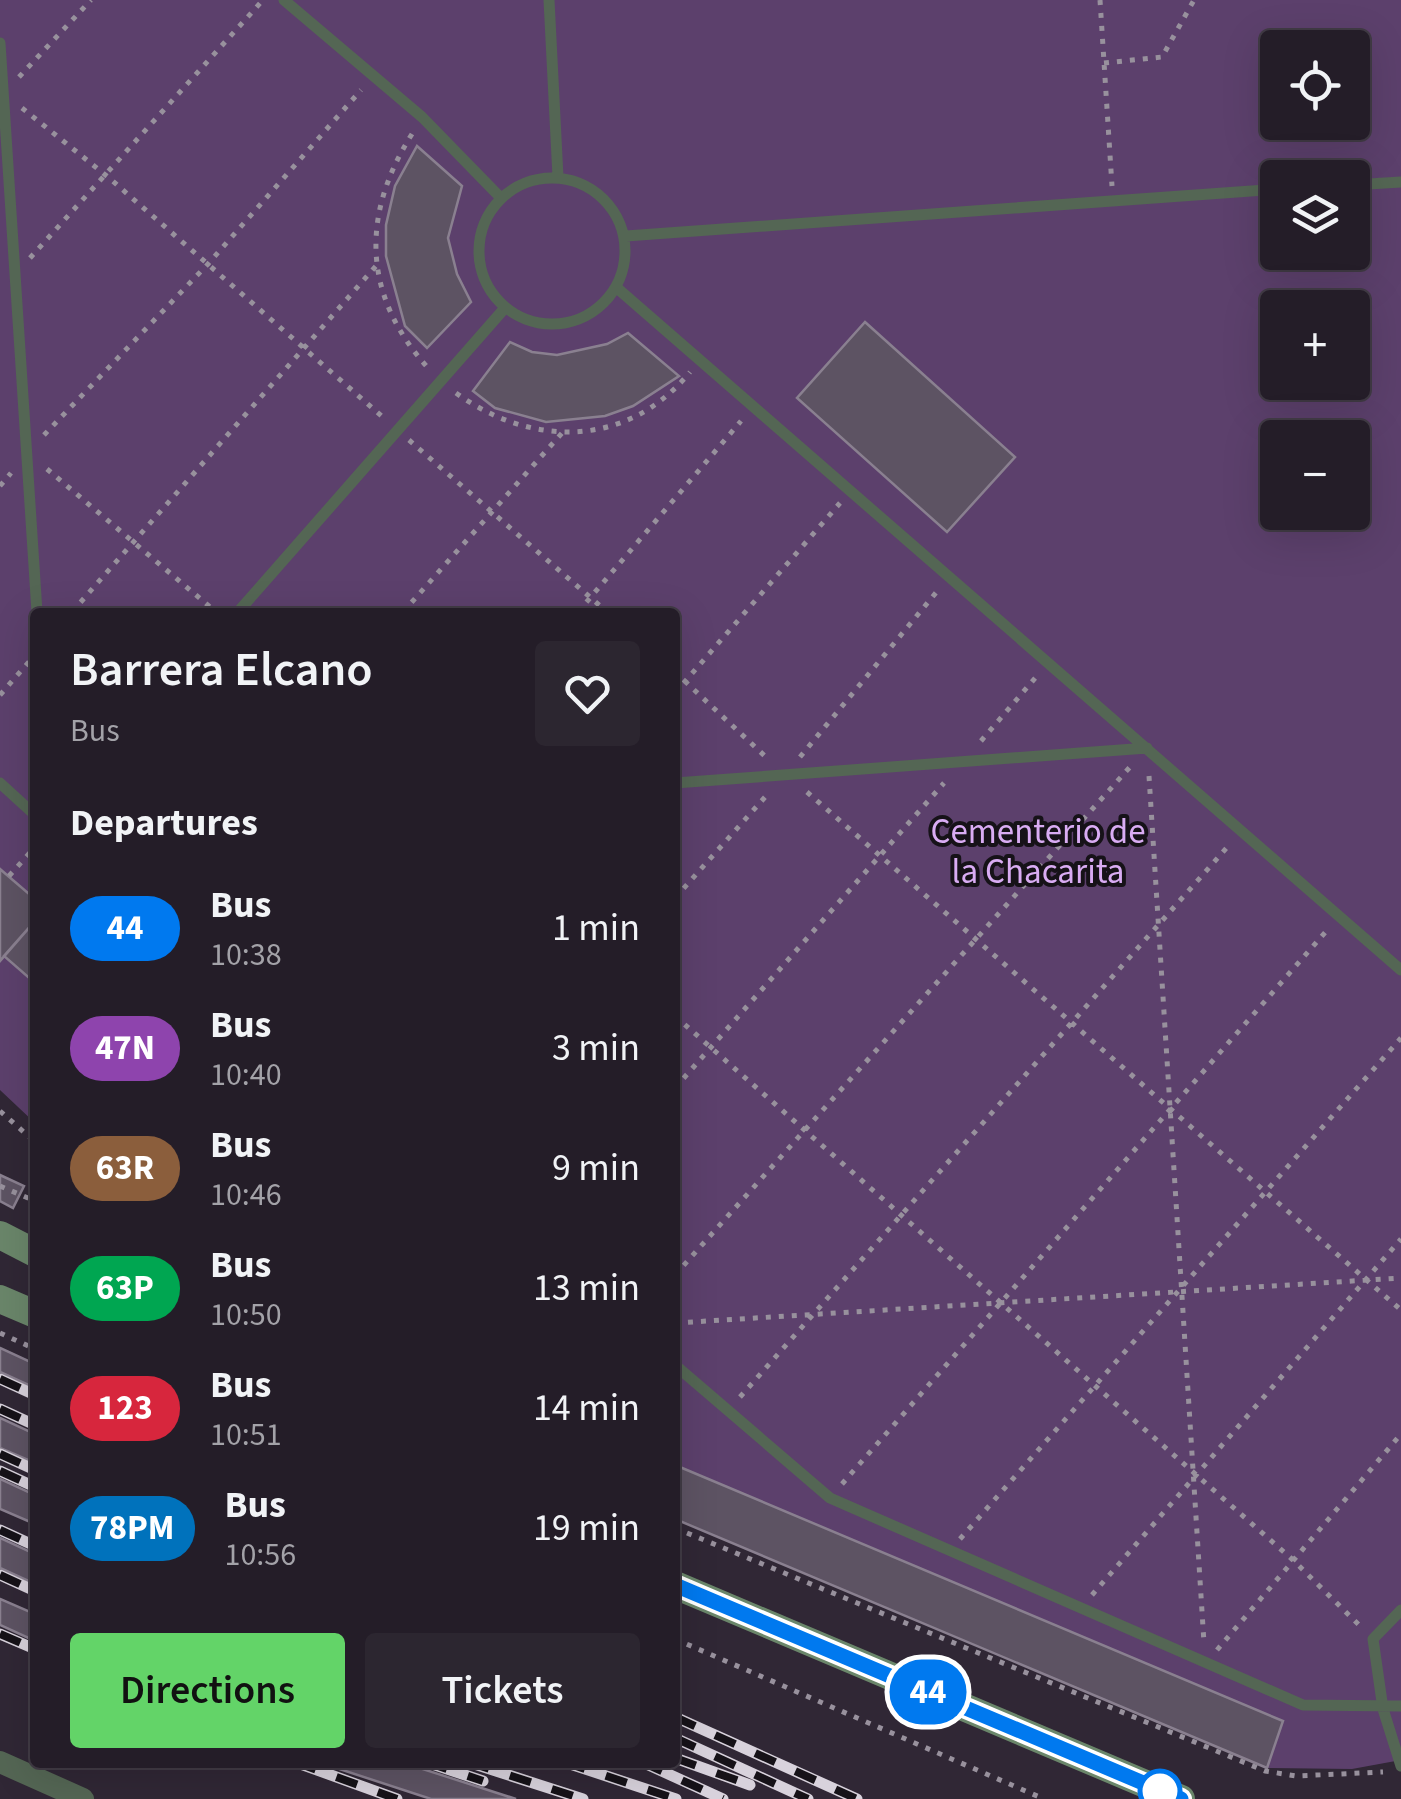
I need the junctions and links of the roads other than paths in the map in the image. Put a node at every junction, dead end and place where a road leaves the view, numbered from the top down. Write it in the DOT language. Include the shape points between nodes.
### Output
graph roads {
  1 [pos="284,0"];
  2 [pos="549,0"];
  3 [pos="0,43"];
  4 [pos="558,176"];
  5 [pos="1401,182"];
  6 [pos="1370,184"];
  7 [pos="1260,190"];
  8 [pos="500,197"];
  9 [pos="626,236"];
  10 [pos="618,288"];
  11 [pos="504,308"];
  12 [pos="37,608"];
  13 [pos="242,608"];
  14 [pos="1147,748"];
  15 [pos="680,783"];
  16 [pos="0,784"];
  17 [pos="30,810"];
  18 [pos="1401,970"];
  19 [pos="0,1299"];
  20 [pos="30,1312"];
  21 [pos="680,1369"];
  22 [pos="680,1587"];
  23 [pos="1401,1610"];
  24 [pos="1401,1706"];
  25 [pos="1383,1709"];
  26 [pos="0,1762"];
  27 [pos="1401,1769"];
  28 [pos="83,1799"];
  29 [pos="1181,1799"];
  1 -- 8 [label="lane" via="422,117"];
  2 -- 4 [label="lane"];
  3 -- 12 [label="lane"];
  4 -- 8 [label="lane" via="527,181"];
  4 -- 9 [label="lane" via="602,195"];
  5 -- 6 [label="lane"];
  7 -- 9 [label="lane"];
  8 -- 11 [label="lane" via="480,233 481,274"];
  9 -- 10 [label="lane"];
  10 -- 11 [label="lane" via="586,317 544,326"];
  10 -- 14 [label="lane"];
  11 -- 13 [label="lane"];
  14 -- 15 [label="lane"];
  14 -- 18 [label="lane"];
  16 -- 17 [label="lane"];
  19 -- 20 [label="main road"];
  21 -- 25 [label="lane" via="830,1498 1303,1705"];
  22 -- 29 [label="main road"];
  23 -- 25 [label="lane" via="1373,1639"];
  24 -- 25 [label="lane"];
  25 -- 27 [label="lane"];
  26 -- 28 [label="street"];
}
